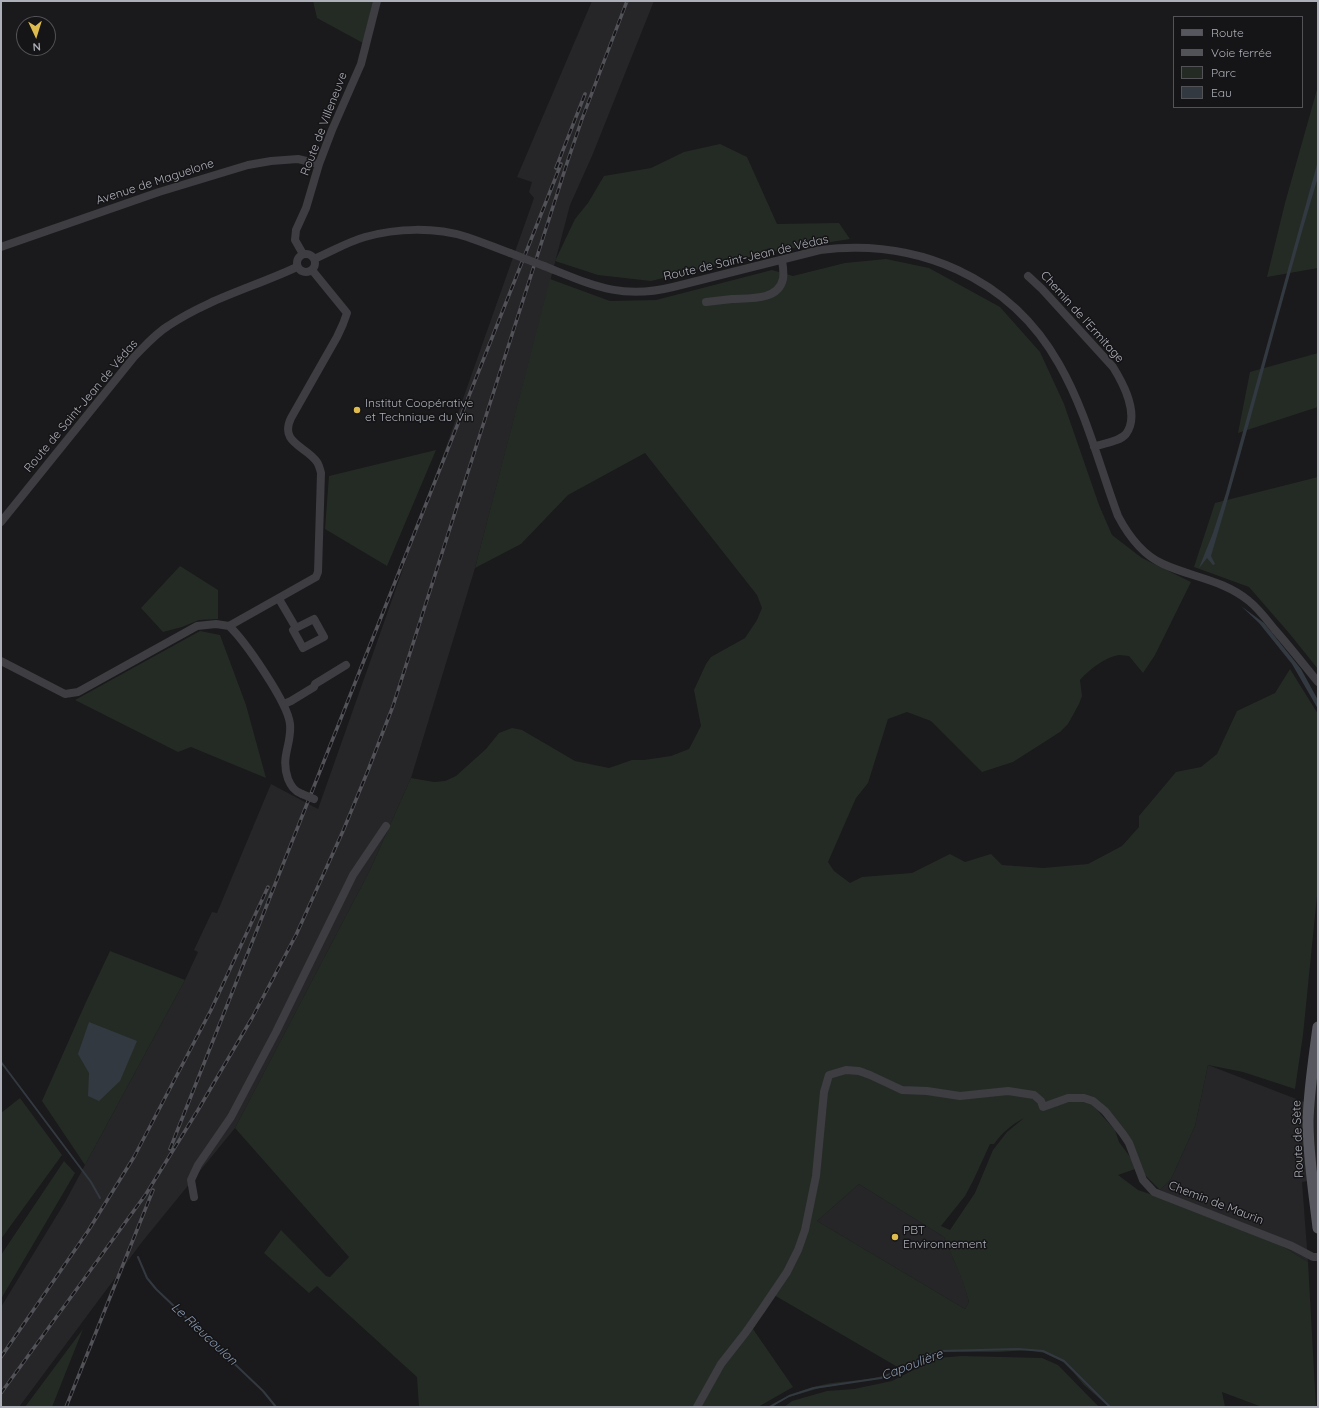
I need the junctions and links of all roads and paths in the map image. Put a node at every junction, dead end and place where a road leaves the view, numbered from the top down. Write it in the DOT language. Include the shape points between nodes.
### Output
graph roads {
  1 [pos="377,1"];
  2 [pos="319,164"];
  3 [pos="1,247"];
  4 [pos="303,254"];
  5 [pos="314,259"];
  6 [pos="782,260"];
  7 [pos="297,267"];
  8 [pos="312,270"];
  9 [pos="1028,276"];
  10 [pos="706,302"];
  11 [pos="1094,447"];
  12 [pos="1,522"];
  13 [pos="279,598"];
  14 [pos="229,626"];
  15 [pos="296,628"];
  16 [pos="1,661"];
  17 [pos="346,665"];
  18 [pos="1318,682"];
  19 [pos="284,704"];
  20 [pos="314,799"];
  21 [pos="386,826"];
  22 [pos="1318,1027"];
  23 [pos="194,1197"];
  24 [pos="1318,1228"];
  25 [pos="1318,1257"];
  26 [pos="698,1407"];
  1 -- 2 [label="street, Route de Villeneuve" via="361,64"];
  2 -- 3 [label="street, Avenue de Maguelone" via="298,159 271,160 248,165 159,192"];
  2 -- 4 [label="street, Route de Villeneuve" via="306,208 296,230 295,240"];
  4 -- 5 [label="street" via="311,255"];
  4 -- 7 [label="street" via="298,258"];
  5 -- 6 [label="street, Route de Saint-Jean de Védas, bridge" via="364,237 387,232 432,231 466,237 604,288 638,293 673,288"];
  5 -- 8 [label="street" via="315,265"];
  6 -- 10 [label="street" via="784,277 774,292 753,298"];
  6 -- 11 [label="street, Route de Saint-Jean de Védas" via="820,250 893,250 922,256 988,286 1023,315 1059,363 1074,393"];
  7 -- 8 [label="street" via="304,272"];
  7 -- 12 [label="street, Route de Saint-Jean de Védas" via="188,313 167,326 134,357"];
  8 -- 13 [label="street" via="346,313 337,337 291,418 288,428 293,442 317,461 321,473 318,572 316,577"];
  9 -- 11 [label="street, Chemin de l'Ermitage" via="1113,367 1122,381 1127,394 1131,423 1126,434"];
  11 -- 18 [label="street, Route de Saint-Jean de Védas" via="1118,516 1124,528 1146,553 1161,563 1234,590 1249,601 1261,612"];
  13 -- 14 [label="street"];
  13 -- 15 [label="street"];
  14 -- 16 [label="street" via="197,626 78,692 65,694"];
  14 -- 19 [label="street" via="244,642"];
  17 -- 19 [label="street"];
  19 -- 20 [label="street, bridge" via="291,729 285,767 291,785 298,792"];
  21 -- 23 [label="street" via="353,875 231,1117 198,1165 191,1180"];
  22 -- 24 [label="main road, Route de Sète" via="1308,1123"];
  25 -- 26 [label="street, Chemin de Maurin" via="1154,1192 1144,1180 1123,1134 1093,1101 1068,1098 1043,1107 1034,1095 1008,1091 960,1096 902,1090 876,1077 846,1070 829,1075 824,1092 816,1176 805,1230 798,1250 787,1272 721,1364"];
}
